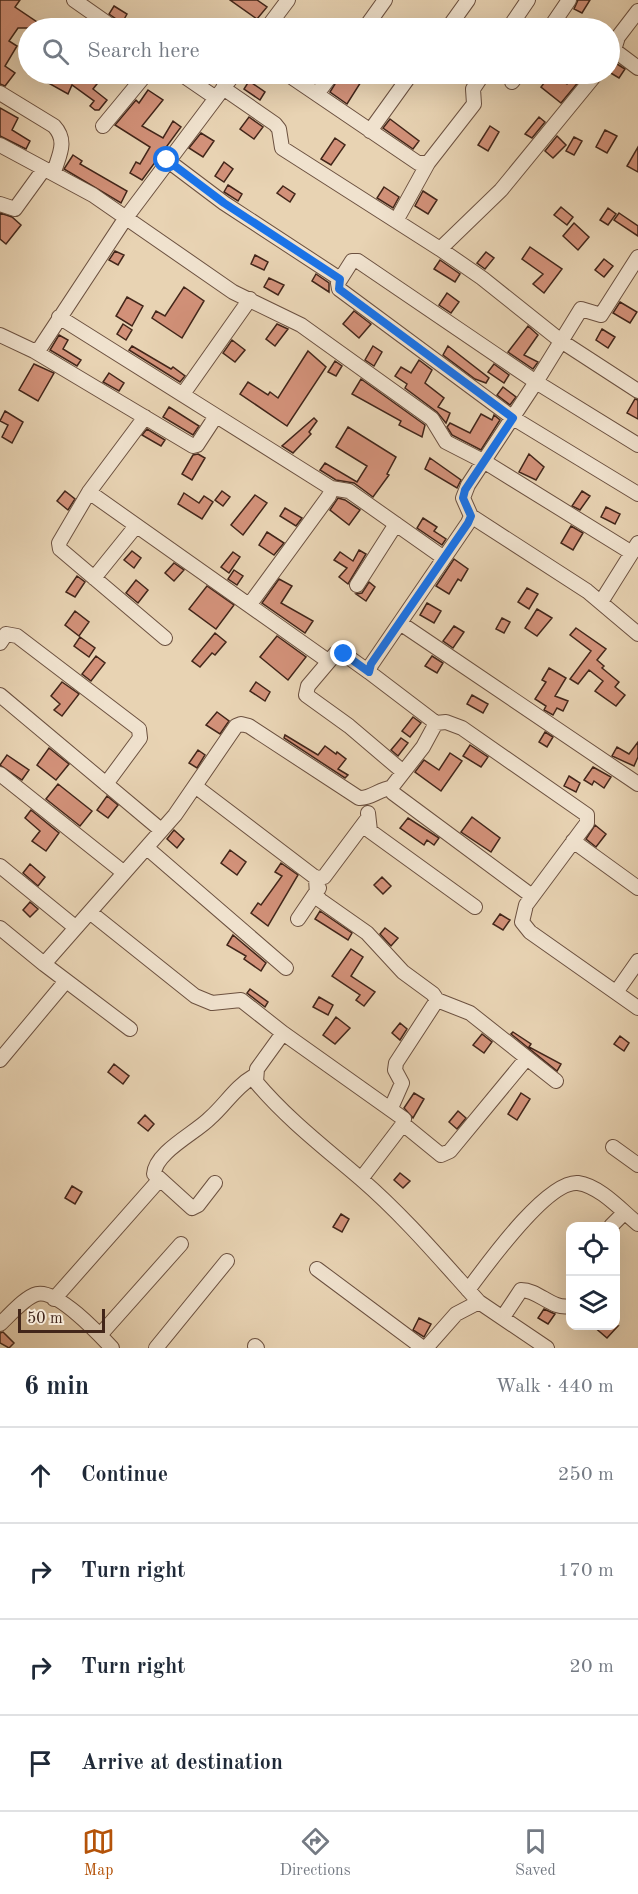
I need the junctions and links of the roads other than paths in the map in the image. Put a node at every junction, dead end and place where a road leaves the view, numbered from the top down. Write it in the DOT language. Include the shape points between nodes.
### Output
graph roads {
  1 [pos="74,0"];
  2 [pos="288,0"];
  3 [pos="385,0"];
  4 [pos="468,0"];
  5 [pos="528,0"];
  6 [pos="569,0"];
  7 [pos="638,11"];
  8 [pos="100,18"];
  9 [pos="274,18"];
  10 [pos="372,18"];
  11 [pos="455,18"];
  12 [pos="516,18"];
  13 [pos="557,18"];
  14 [pos="620,34"];
  15 [pos="620,58"];
  16 [pos="638,68"];
  17 [pos="138,84"];
  18 [pos="202,84"];
  19 [pos="227,84"];
  20 [pos="302,84"];
  21 [pos="324,84"];
  22 [pos="404,84"];
  23 [pos="476,84"];
  24 [pos="588,84"];
  25 [pos="0,93"];
  26 [pos="220,93"];
  27 [pos="317,94"];
  28 [pos="103,126"];
  29 [pos="370,130"];
  30 [pos="0,145"];
  31 [pos="167,160"];
  32 [pos="428,163"];
  33 [pos="49,170"];
  34 [pos="0,204"];
  35 [pos="124,219"];
  36 [pos="396,221"];
  37 [pos="440,249"];
  38 [pos="638,257"];
  39 [pos="340,279"];
  40 [pos="250,300"];
  41 [pos="59,317"];
  42 [pos="0,335"];
  43 [pos="561,341"];
  44 [pos="34,351"];
  45 [pos="536,382"];
  46 [pos="638,391"];
  47 [pos="183,394"];
  48 [pos="216,416"];
  49 [pos="145,417"];
  50 [pos="513,418"];
  51 [pos="638,445"];
  52 [pos="485,462"];
  53 [pos="331,488"];
  54 [pos="89,492"];
  55 [pos="638,494"];
  56 [pos="471,516"];
  57 [pos="396,524"];
  58 [pos="136,526"];
  59 [pos="635,548"];
  60 [pos="444,558"];
  61 [pos="94,578"];
  62 [pos="357,585"];
  63 [pos="601,602"];
  64 [pos="250,604"];
  65 [pos="400,623"];
  66 [pos="638,633"];
  67 [pos="165,638"];
  68 [pos="0,643"];
  69 [pos="328,661"];
  70 [pos="369,672"];
  71 [pos="0,695"];
  72 [pos="436,723"];
  73 [pos="402,771"];
  74 [pos="0,774"];
  75 [pos="106,784"];
  76 [pos="638,784"];
  77 [pos="195,786"];
  78 [pos="391,788"];
  79 [pos="367,799"];
  80 [pos="368,818"];
  81 [pos="161,830"];
  82 [pos="573,841"];
  83 [pos="147,848"];
  84 [pos="0,866"];
  85 [pos="123,872"];
  86 [pos="320,877"];
  87 [pos="638,888"];
  88 [pos="316,895"];
  89 [pos="532,896"];
  90 [pos="475,906"];
  91 [pos="91,913"];
  92 [pos="298,919"];
  93 [pos="75,927"];
  94 [pos="0,928"];
  95 [pos="638,961"];
  96 [pos="44,964"];
  97 [pos="286,968"];
  98 [pos="66,981"];
  99 [pos="617,991"];
  100 [pos="437,1000"];
  101 [pos="638,1008"];
  102 [pos="130,1029"];
  103 [pos="283,1033"];
  104 [pos="525,1059"];
  105 [pos="0,1060"];
  106 [pos="255,1076"];
  107 [pos="556,1081"];
  108 [pos="391,1108"];
  109 [pos="403,1124"];
  110 [pos="614,1147"];
  111 [pos="638,1166"];
  112 [pos="160,1179"];
  113 [pos="361,1179"];
  114 [pos="215,1183"];
  115 [pos="624,1213"];
  116 [pos="616,1222"];
  117 [pos="638,1224"];
  118 [pos="181,1244"];
  119 [pos="227,1261"];
  120 [pos="318,1269"];
  121 [pos="62,1289"];
  122 [pos="468,1290"];
  123 [pos="479,1302"];
  124 [pos="566,1305"];
  125 [pos="502,1317"];
  126 [pos="0,1323"];
  127 [pos="100,1335"];
  128 [pos="112,1348"];
  129 [pos="156,1348"];
  130 [pos="424,1348"];
  131 [pos="547,1348"];
  1 -- 8 [label="street"];
  2 -- 9 [label="street"];
  3 -- 10 [label="street"];
  4 -- 11 [label="street"];
  5 -- 12 [label="street"];
  6 -- 13 [label="street"];
  7 -- 14 [label="street"];
  15 -- 16 [label="street"];
  17 -- 28 [label="street"];
  18 -- 26 [label="street"];
  19 -- 26 [label="street"];
  20 -- 27 [label="street"];
  21 -- 27 [label="street"];
  22 -- 29 [label="street"];
  23 -- 32 [label="street" via="474,104"];
  24 -- 37 [label="street" via="501,190"];
  25 -- 33 [label="street" via="62,134 63,142"];
  26 -- 31 [label="street"];
  26 -- 36 [label="street" via="279,129 282,148"];
  27 -- 29 [label="street"];
  29 -- 32 [label="street" via="418,163"];
  30 -- 33 [label="street"];
  31 -- 35 [label="street"];
  31 -- 39 [label="street" via="224,203"];
  32 -- 36 [label="street"];
  33 -- 34 [label="street" via="15,209"];
  33 -- 35 [label="street" via="93,195"];
  35 -- 40 [label="street"];
  35 -- 41 [label="street"];
  36 -- 37 [label="street"];
  37 -- 43 [label="street"];
  38 -- 43 [label="street" via="601,315 581,309"];
  39 -- 45 [label="street" via="352,261 358,261"];
  39 -- 50 [label="street" via="339,289"];
  40 -- 47 [label="street"];
  40 -- 52 [label="street" via="310,331 432,419 447,442"];
  41 -- 44 [label="street"];
  41 -- 47 [label="street"];
  42 -- 44 [label="street"];
  43 -- 45 [label="street"];
  43 -- 46 [label="street"];
  44 -- 49 [label="street"];
  45 -- 50 [label="street"];
  45 -- 51 [label="street"];
  47 -- 48 [label="street"];
  48 -- 49 [label="street" via="193,446"];
  48 -- 53 [label="street"];
  49 -- 54 [label="street"];
  50 -- 52 [label="street"];
  50 -- 55 [label="street"];
  52 -- 56 [label="street" via="464,494"];
  52 -- 59 [label="street"];
  53 -- 57 [label="street" via="349,491"];
  53 -- 64 [label="street"];
  54 -- 58 [label="street"];
  54 -- 61 [label="street" via="59,543 60,549"];
  56 -- 60 [label="street"];
  56 -- 63 [label="street"];
  57 -- 60 [label="street"];
  57 -- 62 [label="street"];
  58 -- 61 [label="street"];
  58 -- 64 [label="street"];
  59 -- 63 [label="street"];
  60 -- 65 [label="street"];
  61 -- 67 [label="street"];
  63 -- 66 [label="street"];
  64 -- 69 [label="street"];
  65 -- 70 [label="street"];
  65 -- 76 [label="street"];
  68 -- 75 [label="street" via="6,634 17,636 139,729 140,738"];
  69 -- 70 [label="street" via="340,652"];
  69 -- 73 [label="street" via="308,686 306,695"];
  70 -- 72 [label="street"];
  71 -- 75 [label="street"];
  72 -- 73 [label="street" via="423,747"];
  72 -- 82 [label="street" via="447,722 462,728 585,813 587,823"];
  73 -- 78 [label="street"];
  74 -- 85 [label="street"];
  75 -- 81 [label="street"];
  77 -- 79 [label="street" via="236,726 242,724 359,798"];
  77 -- 81 [label="street"];
  77 -- 86 [label="street"];
  78 -- 79 [label="street"];
  78 -- 89 [label="street" via="399,798"];
  79 -- 80 [label="street"];
  80 -- 86 [label="street"];
  80 -- 90 [label="street" via="370,831 381,841"];
  81 -- 83 [label="street"];
  82 -- 87 [label="street"];
  82 -- 89 [label="street"];
  83 -- 85 [label="street"];
  83 -- 97 [label="street"];
  84 -- 93 [label="street"];
  85 -- 91 [label="street"];
  86 -- 88 [label="street"];
  88 -- 92 [label="street"];
  88 -- 100 [label="street" via="367,933 403,972"];
  89 -- 99 [label="street" via="522,922 530,932"];
  91 -- 93 [label="street"];
  91 -- 103 [label="street" via="195,996 212,1003 241,1000"];
  93 -- 96 [label="street"];
  94 -- 96 [label="street"];
  95 -- 99 [label="street"];
  96 -- 98 [label="street"];
  98 -- 102 [label="street"];
  98 -- 105 [label="street"];
  99 -- 101 [label="street"];
  100 -- 104 [label="street" via="470,1013"];
  100 -- 108 [label="street" via="396,1063 402,1083"];
  103 -- 106 [label="street"];
  103 -- 108 [label="street"];
  104 -- 107 [label="street"];
  104 -- 109 [label="street" via="450,1151 441,1155"];
  106 -- 112 [label="street" via="243,1082 211,1118 187,1134 156,1166 154,1174"];
  106 -- 113 [label="street" via="272,1101"];
  108 -- 109 [label="street"];
  109 -- 113 [label="street"];
  110 -- 111 [label="street"];
  112 -- 114 [label="street" via="192,1208"];
  112 -- 121 [label="street"];
  113 -- 122 [label="street"];
  115 -- 116 [label="street"];
  115 -- 117 [label="street"];
  115 -- 122 [label="street" via="585,1185 572,1183 525,1219"];
  118 -- 127 [label="street"];
  119 -- 129 [label="street"];
  120 -- 130 [label="street"];
  121 -- 126 [label="street" via="33,1295"];
  121 -- 127 [label="street"];
  122 -- 123 [label="street"];
  123 -- 125 [label="street"];
  123 -- 130 [label="street" via="456,1314"];
  124 -- 125 [label="street" via="558,1306 521,1290"];
  125 -- 131 [label="street"];
  127 -- 128 [label="street"];
}
